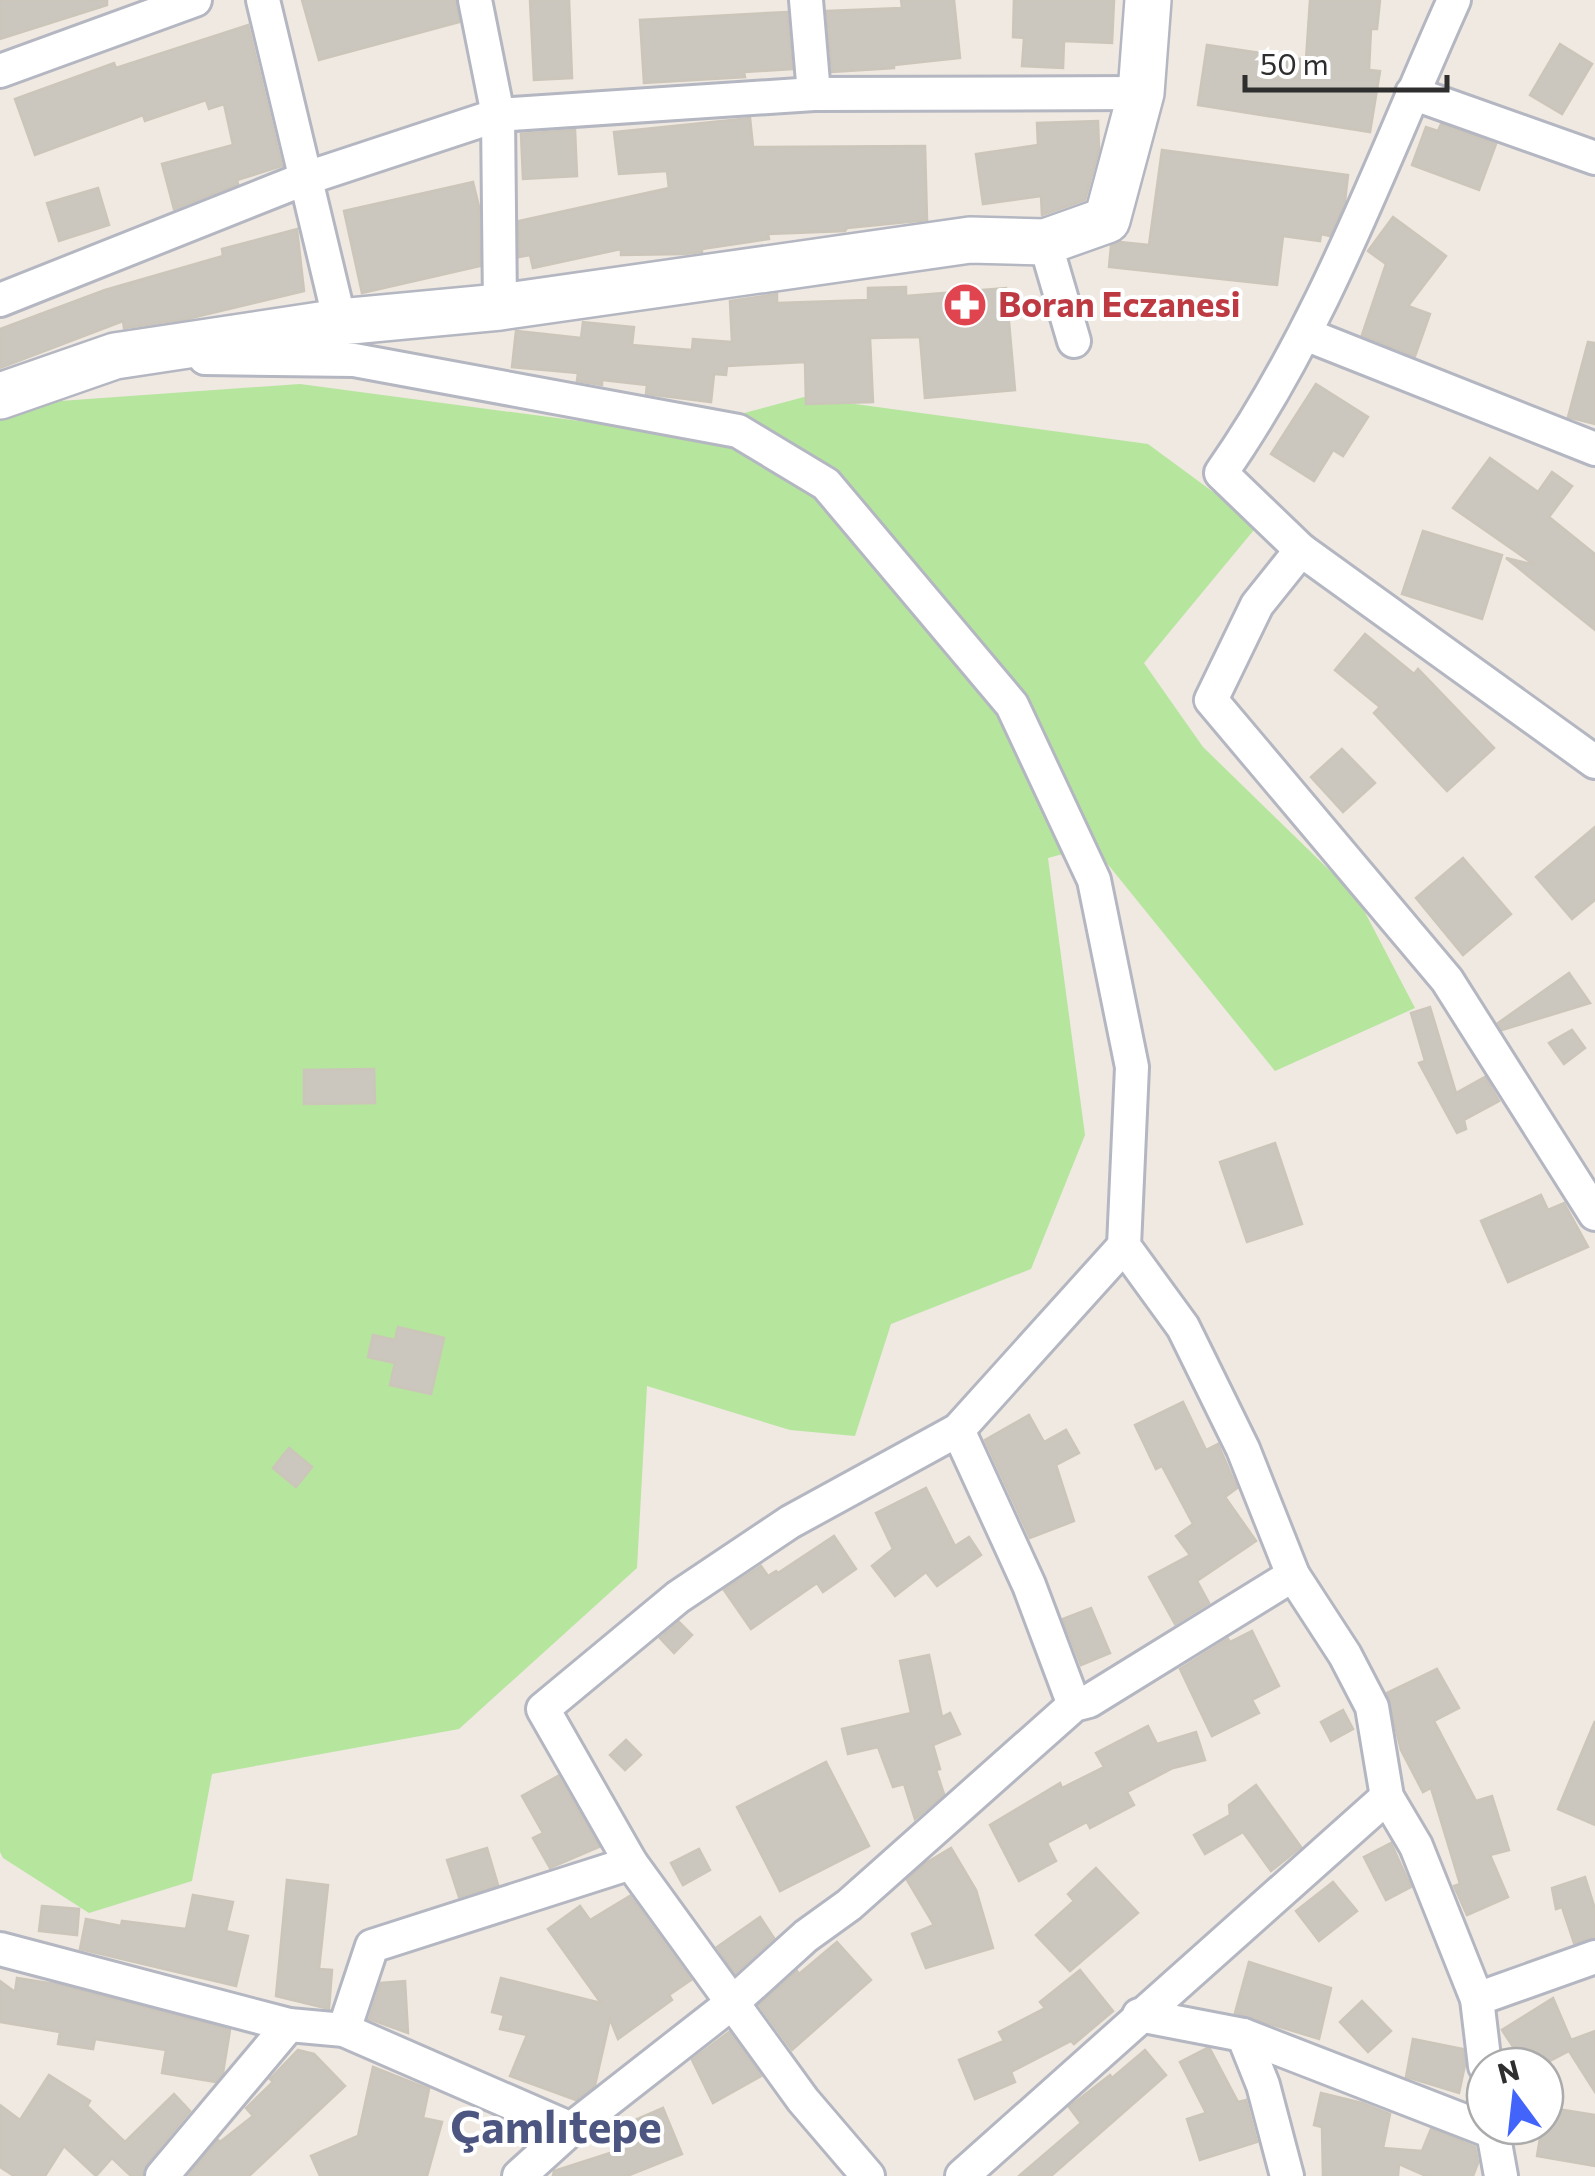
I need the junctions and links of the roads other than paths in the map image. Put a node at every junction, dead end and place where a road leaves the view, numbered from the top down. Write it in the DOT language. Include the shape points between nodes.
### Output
graph roads {
  1 [pos="195,0"];
  2 [pos="263,0"];
  3 [pos="475,0"];
  4 [pos="806,0"];
  5 [pos="1148,0"];
  6 [pos="1454,0"];
  7 [pos="0,71"];
  8 [pos="1140,93"];
  9 [pos="1412,93"];
  10 [pos="814,94"];
  11 [pos="498,114"];
  12 [pos="1595,158"];
  13 [pos="304,179"];
  14 [pos="1045,242"];
  15 [pos="0,300"];
  16 [pos="500,307"];
  17 [pos="340,322"];
  18 [pos="1305,334"];
  19 [pos="1074,342"];
  20 [pos="115,356"];
  21 [pos="0,396"];
  22 [pos="1595,450"];
  23 [pos="1302,550"];
  24 [pos="1595,762"];
  25 [pos="1595,1214"];
  26 [pos="1124,1246"];
  27 [pos="958,1430"];
  28 [pos="1294,1574"];
  29 [pos="1074,1704"];
  30 [pos="1388,1798"];
  31 [pos="631,1862"];
  32 [pos="0,1949"];
  33 [pos="1595,1957"];
  34 [pos="1477,1999"];
  35 [pos="732,2003"];
  36 [pos="1139,2016"];
  37 [pos="290,2025"];
  38 [pos="344,2030"];
  39 [pos="1243,2035"];
  40 [pos="1483,2046"];
  41 [pos="1465,2118"];
  42 [pos="571,2129"];
  43 [pos="1496,2146"];
  44 [pos="162,2176"];
  45 [pos="520,2176"];
  46 [pos="868,2176"];
  47 [pos="962,2176"];
  48 [pos="1287,2176"];
  49 [pos="1501,2176"];
  1 -- 7 [label="street"];
  2 -- 13 [label="street"];
  3 -- 11 [label="street"];
  4 -- 10 [label="street"];
  5 -- 8 [label="street"];
  6 -- 9 [label="street"];
  8 -- 10 [label="street"];
  8 -- 14 [label="street" via="1108,220"];
  9 -- 12 [label="street"];
  9 -- 18 [label="street"];
  10 -- 11 [label="street"];
  11 -- 13 [label="street"];
  11 -- 16 [label="street"];
  13 -- 15 [label="street"];
  13 -- 17 [label="street"];
  14 -- 16 [label="street" via="970,240"];
  14 -- 19 [label="street"];
  16 -- 17 [label="street"];
  17 -- 20 [label="street"];
  18 -- 22 [label="street"];
  18 -- 23 [label="street" via="1221,473"];
  20 -- 21 [label="street"];
  20 -- 26 [label="street" via="354,360 738,431 826,484 1012,705 1094,880 1132,1068"];
  23 -- 24 [label="street"];
  23 -- 25 [label="street" via="1257,605 1211,700 1446,980"];
  26 -- 27 [label="street"];
  26 -- 28 [label="street" via="1183,1327 1244,1448"];
  27 -- 29 [label="street"];
  27 -- 31 [label="street" via="790,1522 678,1597 543,1709"];
  28 -- 29 [label="street" via="1089,1701"];
  28 -- 30 [label="street" via="1372,1706"];
  29 -- 35 [label="street"];
  30 -- 34 [label="street" via="1416,1846"];
  30 -- 36 [label="street"];
  31 -- 35 [label="street"];
  31 -- 38 [label="street" via="372,1946"];
  32 -- 37 [label="street"];
  33 -- 34 [label="street"];
  34 -- 40 [label="street"];
  35 -- 42 [label="street"];
  35 -- 46 [label="street"];
  36 -- 39 [label="street"];
  36 -- 47 [label="street"];
  37 -- 38 [label="street"];
  37 -- 44 [label="street"];
  38 -- 42 [label="street"];
  39 -- 41 [label="street"];
  39 -- 48 [label="street"];
  42 -- 45 [label="street"];
  43 -- 49 [label="street"];
}
